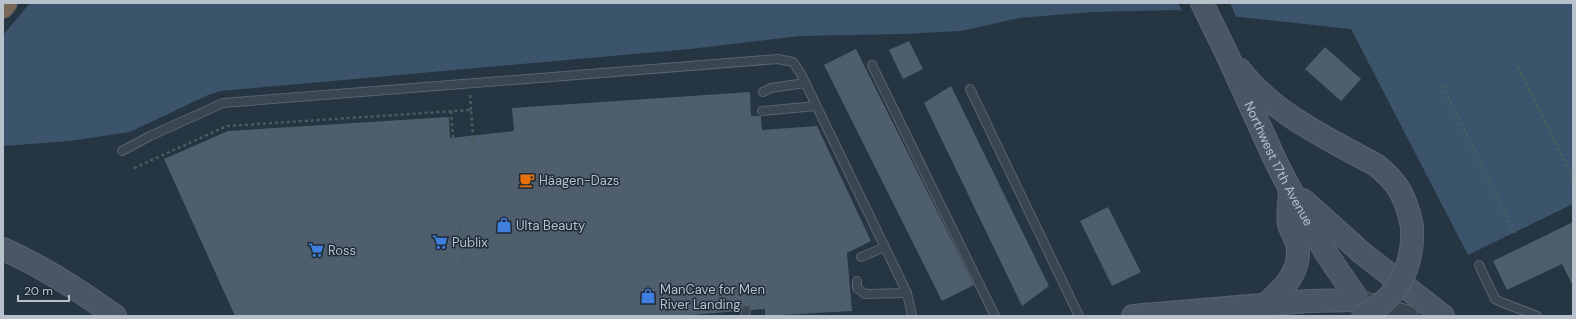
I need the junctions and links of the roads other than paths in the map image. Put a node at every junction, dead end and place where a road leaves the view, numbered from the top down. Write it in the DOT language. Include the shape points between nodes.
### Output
graph roads {
  1 [pos="6,3"];
  2 [pos="1202,3"];
  3 [pos="3,7"];
  4 [pos="1226,52"];
  5 [pos="872,64"];
  6 [pos="805,83"];
  7 [pos="970,89"];
  8 [pos="763,92"];
  9 [pos="816,106"];
  10 [pos="762,112"];
  11 [pos="122,151"];
  12 [pos="1290,189"];
  13 [pos="885,247"];
  14 [pos="3,249"];
  15 [pos="861,257"];
  16 [pos="1479,265"];
  17 [pos="857,281"];
  18 [pos="907,293"];
  19 [pos="1264,306"];
  20 [pos="1363,311"];
  21 [pos="115,316"];
  22 [pos="912,316"];
  23 [pos="995,316"];
  24 [pos="1079,316"];
  25 [pos="1133,316"];
  26 [pos="1408,316"];
  27 [pos="1443,316"];
  28 [pos="1537,316"];
  1 -- 3 [label="highway"];
  2 -- 4 [label="main road, Northwest 17th Avenue"];
  4 -- 12 [label="main road, Northwest 17th Avenue"];
  4 -- 20 [label="main road, bridge" via="1248,79 1280,110 1376,165 1388,174 1403,195 1412,226 1411,253 1402,278 1385,301 1378,307"];
  5 -- 23 [label="lane"];
  6 -- 8 [label="lane" via="771,88"];
  6 -- 9 [label="lane"];
  6 -- 11 [label="lane" via="793,62 778,58 223,103"];
  7 -- 24 [label="lane"];
  9 -- 10 [label="lane"];
  9 -- 13 [label="lane"];
  12 -- 19 [label="main road" via="1289,223 1298,246 1298,262 1287,283"];
  12 -- 20 [label="main road, Northwest 17th Avenue"];
  12 -- 27 [label="main road" via="1362,253"];
  13 -- 15 [label="lane"];
  13 -- 18 [label="lane"];
  14 -- 21 [label="main road" via="52,273"];
  16 -- 28 [label="lane" via="1496,299"];
  17 -- 18 [label="lane" via="857,288 865,294"];
  18 -- 22 [label="lane"];
  19 -- 20 [label="main road" via="1309,301"];
  19 -- 25 [label="main road"];
  20 -- 26 [label="street"];
}
